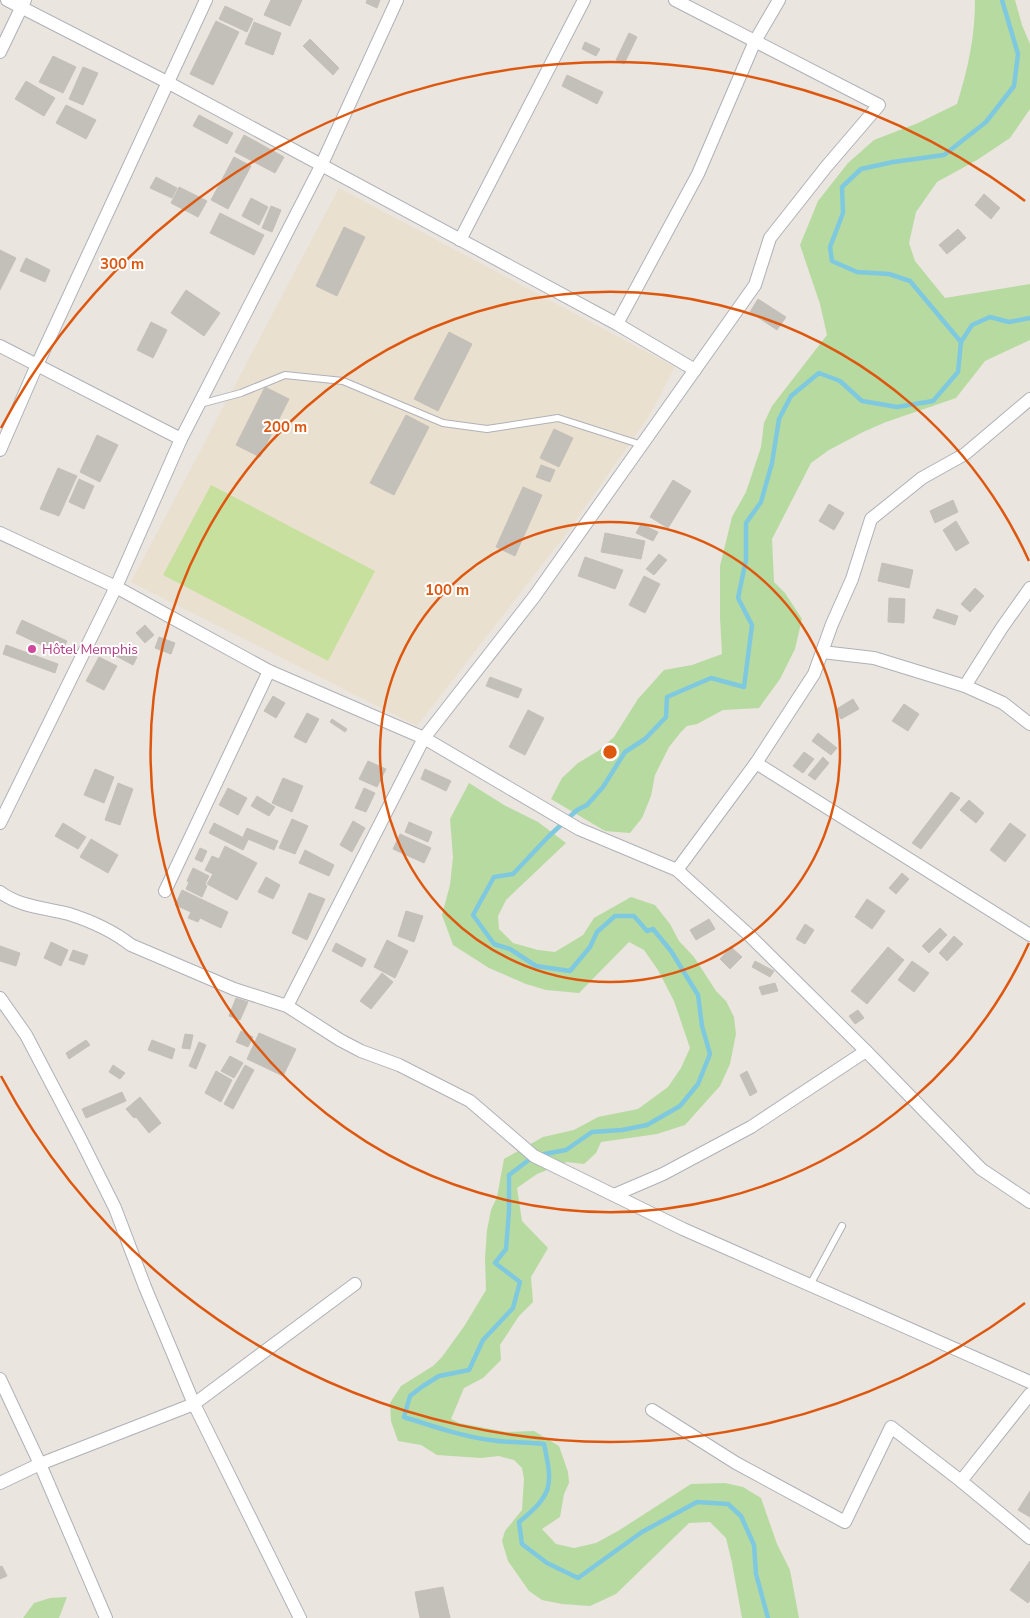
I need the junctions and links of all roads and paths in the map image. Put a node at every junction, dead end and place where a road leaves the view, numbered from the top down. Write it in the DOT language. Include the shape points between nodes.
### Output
graph roads {
  1 [pos="7,0"];
  2 [pos="206,0"];
  3 [pos="397,0"];
  4 [pos="584,0"];
  5 [pos="675,0"];
  6 [pos="779,0"];
  7 [pos="23,3"];
  8 [pos="755,41"];
  9 [pos="0,52"];
  10 [pos="168,82"];
  11 [pos="321,166"];
  12 [pos="460,240"];
  13 [pos="617,324"];
  14 [pos="0,346"];
  15 [pos="38,365"];
  16 [pos="695,370"];
  17 [pos="1030,399"];
  18 [pos="198,405"];
  19 [pos="181,438"];
  20 [pos="642,445"];
  21 [pos="0,450"];
  22 [pos="0,533"];
  23 [pos="116,587"];
  24 [pos="1030,588"];
  25 [pos="822,652"];
  26 [pos="269,670"];
  27 [pos="964,686"];
  28 [pos="1030,724"];
  29 [pos="424,738"];
  30 [pos="756,763"];
  31 [pos="0,823"];
  32 [pos="677,870"];
  33 [pos="165,891"];
  34 [pos="0,892"];
  35 [pos="1030,936"];
  36 [pos="0,998"];
  37 [pos="287,1006"];
  38 [pos="866,1051"];
  39 [pos="614,1195"];
  40 [pos="1030,1202"];
  41 [pos="842,1226"];
  42 [pos="355,1284"];
  43 [pos="810,1285"];
  44 [pos="0,1379"];
  45 [pos="1030,1382"];
  46 [pos="1030,1394"];
  47 [pos="194,1404"];
  48 [pos="652,1410"];
  49 [pos="40,1464"];
  50 [pos="962,1481"];
  51 [pos="0,1483"];
  52 [pos="1030,1538"];
  53 [pos="106,1618"];
  54 [pos="300,1618"];
  1 -- 7 [label="street"];
  2 -- 10 [label="street"];
  3 -- 11 [label="street"];
  4 -- 12 [label="street"];
  5 -- 8 [label="street"];
  6 -- 8 [label="street"];
  7 -- 9 [label="street"];
  7 -- 10 [label="street"];
  8 -- 13 [label="street" via="698,174"];
  8 -- 16 [label="street" via="879,105 770,238 755,285"];
  10 -- 11 [label="street"];
  10 -- 15 [label="street"];
  11 -- 12 [label="street"];
  11 -- 18 [label="street"];
  12 -- 13 [label="street"];
  13 -- 16 [label="street"];
  14 -- 15 [label="street"];
  15 -- 19 [label="street"];
  15 -- 21 [label="street"];
  16 -- 20 [label="street"];
  17 -- 25 [label="street" via="965,454 922,478 871,519 852,579"];
  18 -- 19 [label="street"];
  18 -- 20 [label="lane" via="241,393 284,375 343,381 443,423 486,429 558,418"];
  19 -- 23 [label="street"];
  20 -- 29 [label="street" via="534,596"];
  22 -- 23 [label="street"];
  23 -- 26 [label="street"];
  23 -- 31 [label="street"];
  24 -- 27 [label="street"];
  25 -- 27 [label="street" via="874,658"];
  25 -- 30 [label="street" via="814,674"];
  26 -- 29 [label="street"];
  26 -- 33 [label="street"];
  27 -- 28 [label="street" via="1003,703"];
  29 -- 32 [label="street" via="578,829"];
  29 -- 37 [label="street"];
  30 -- 32 [label="street"];
  30 -- 35 [label="street"];
  32 -- 38 [label="street" via="749,935"];
  34 -- 37 [label="street" via="7,898 92,923 131,945 234,989"];
  36 -- 47 [label="street" via="26,1035 115,1208"];
  37 -- 39 [label="street" via="361,1051 399,1065 470,1101 534,1156"];
  38 -- 39 [label="street" via="751,1127 663,1174"];
  38 -- 40 [label="street" via="982,1169"];
  39 -- 43 [label="street"];
  41 -- 43 [label="lane"];
  42 -- 47 [label="street"];
  43 -- 45 [label="street"];
  44 -- 49 [label="street"];
  46 -- 50 [label="street"];
  47 -- 49 [label="street"];
  47 -- 54 [label="street"];
  48 -- 50 [label="street" via="736,1463 844,1522 891,1427"];
  49 -- 51 [label="street"];
  49 -- 53 [label="street"];
  50 -- 52 [label="street"];
}
